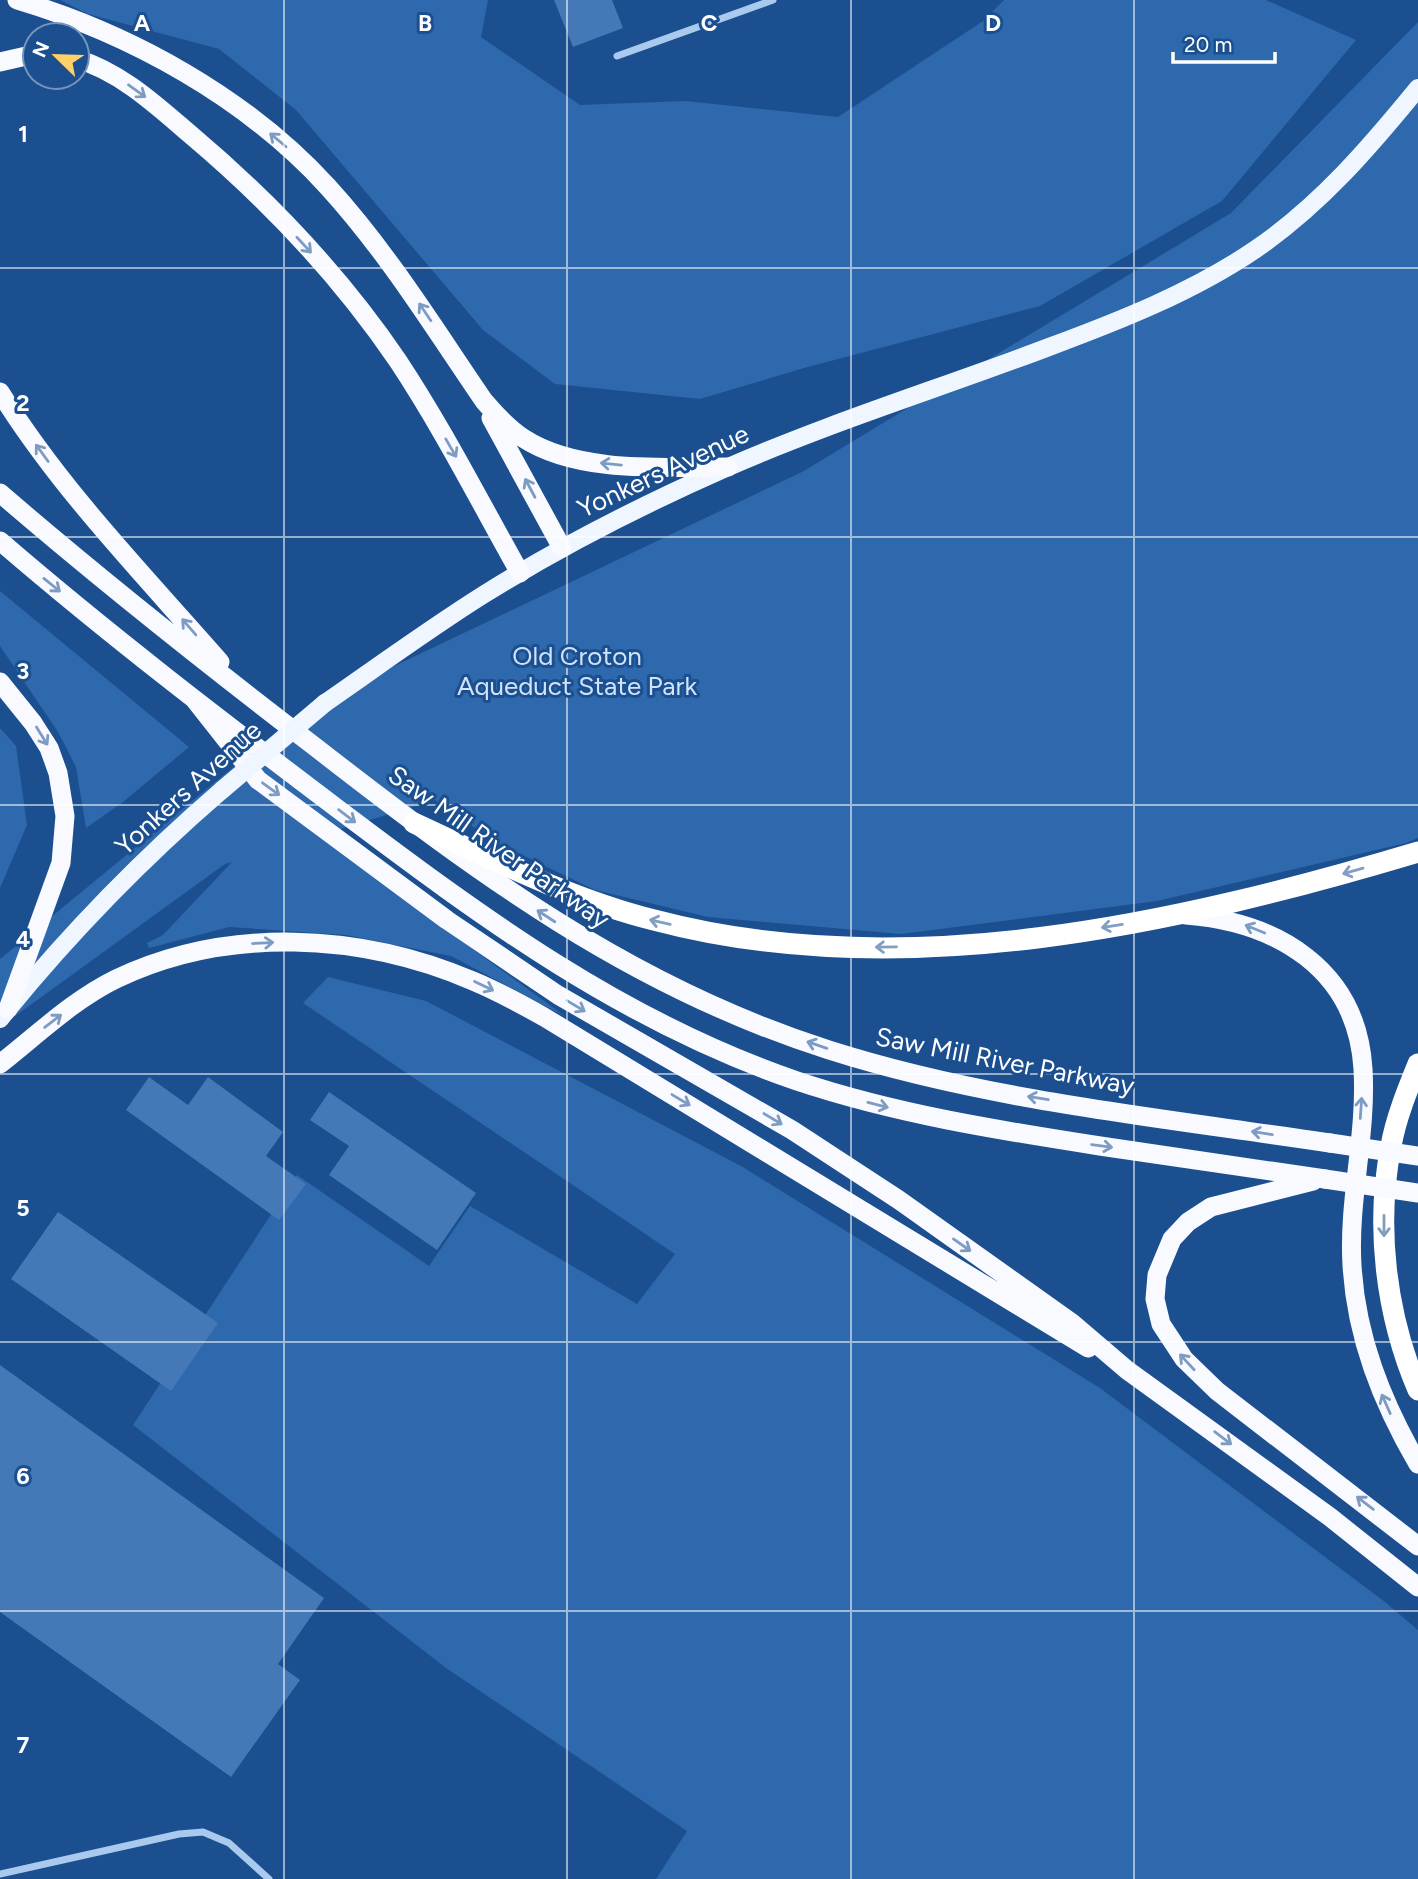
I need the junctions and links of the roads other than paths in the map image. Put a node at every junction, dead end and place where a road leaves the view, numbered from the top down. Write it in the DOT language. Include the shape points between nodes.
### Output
graph roads {
  1 [pos="17,0"];
  2 [pos="773,0"];
  3 [pos="617,56"];
  4 [pos="21,57"];
  5 [pos="0,62"];
  6 [pos="91,64"];
  7 [pos="1418,88"];
  8 [pos="462,369"];
  9 [pos="0,392"];
  10 [pos="728,467"];
  11 [pos="0,493"];
  12 [pos="0,541"];
  13 [pos="562,548"];
  14 [pos="520,573"];
  15 [pos="0,682"];
  16 [pos="250,697"];
  17 [pos="194,701"];
  18 [pos="414,823"];
  19 [pos="1418,852"];
  20 [pos="1179,915"];
  21 [pos="4,1014"];
  22 [pos="0,1064"];
  23 [pos="1418,1064"];
  24 [pos="1418,1156"];
  25 [pos="1325,1179"];
  26 [pos="1418,1193"];
  27 [pos="1127,1370"];
  28 [pos="1418,1390"];
  29 [pos="1418,1464"];
  30 [pos="1418,1546"];
  31 [pos="1418,1587"];
  32 [pos="0,1874"];
  33 [pos="269,1879"];
  8 -- 1 [label="highway, one-way" via="382,252 327,185 291,151 240,110 160,59"];
  2 -- 3 [label="street"];
  4 -- 5 [label="highway"];
  6 -- 14 [label="highway, one-way" via="122,80 183,128 254,191 318,260 416,389"];
  7 -- 10 [label="main road, Yonkers Avenue" via="1346,174 1301,215 1202,280 1089,332"];
  10 -- 8 [label="highway, one-way" via="628,466 551,451 502,422"];
  13 -- 8 [label="highway, one-way"];
  16 -- 9 [label="highway, one-way" via="82,503"];
  10 -- 13 [label="main road, Yonkers Avenue"];
  11 -- 16 [label="highway, Saw Mill River Parkway"];
  12 -- 17 [label="highway, one-way"];
  13 -- 14 [label="main road, Yonkers Avenue"];
  14 -- 21 [label="main road, Yonkers Avenue, bridge" via="325,703 222,790 132,872"];
  15 -- 21 [label="highway, one-way" via="49,748 65,816 61,863"];
  16 -- 18 [label="highway, Saw Mill River Parkway"];
  17 -- 25 [label="highway, one-way" via="493,923 627,1007 736,1058 912,1114"];
  17 -- 27 [label="highway, one-way" via="258,780 447,920 558,995 859,1174 1072,1323"];
  20 -- 18 [label="highway, one-way" via="961,944 861,947 755,939 621,911"];
  24 -- 18 [label="highway, Saw Mill River Parkway, one-way, bridge" via="944,1081 828,1049 711,1005 603,950 498,884"];
  19 -- 20 [label="highway, one-way"];
  29 -- 20 [label="highway, one-way" via="1382,1396 1358,1306 1352,1245 1363,1068 1348,1013 1330,980 1305,954 1240,923"];
  22 -- 27 [label="highway, one-way" via="114,980 181,956 279,942 345,947 406,959 473,981 544,1017"];
  23 -- 28 [label="highway, one-way" via="1391,1145 1384,1212 1393,1309"];
  25 -- 26 [label="highway, bridge"];
  30 -- 25 [label="highway, one-way" via="1207,1382 1167,1336 1157,1311 1162,1261 1172,1239 1195,1216 1230,1201"];
  27 -- 31 [label="highway, one-way" via="1330,1517"];
  32 -- 33 [label="street" via="203,1832 229,1843"];
}
